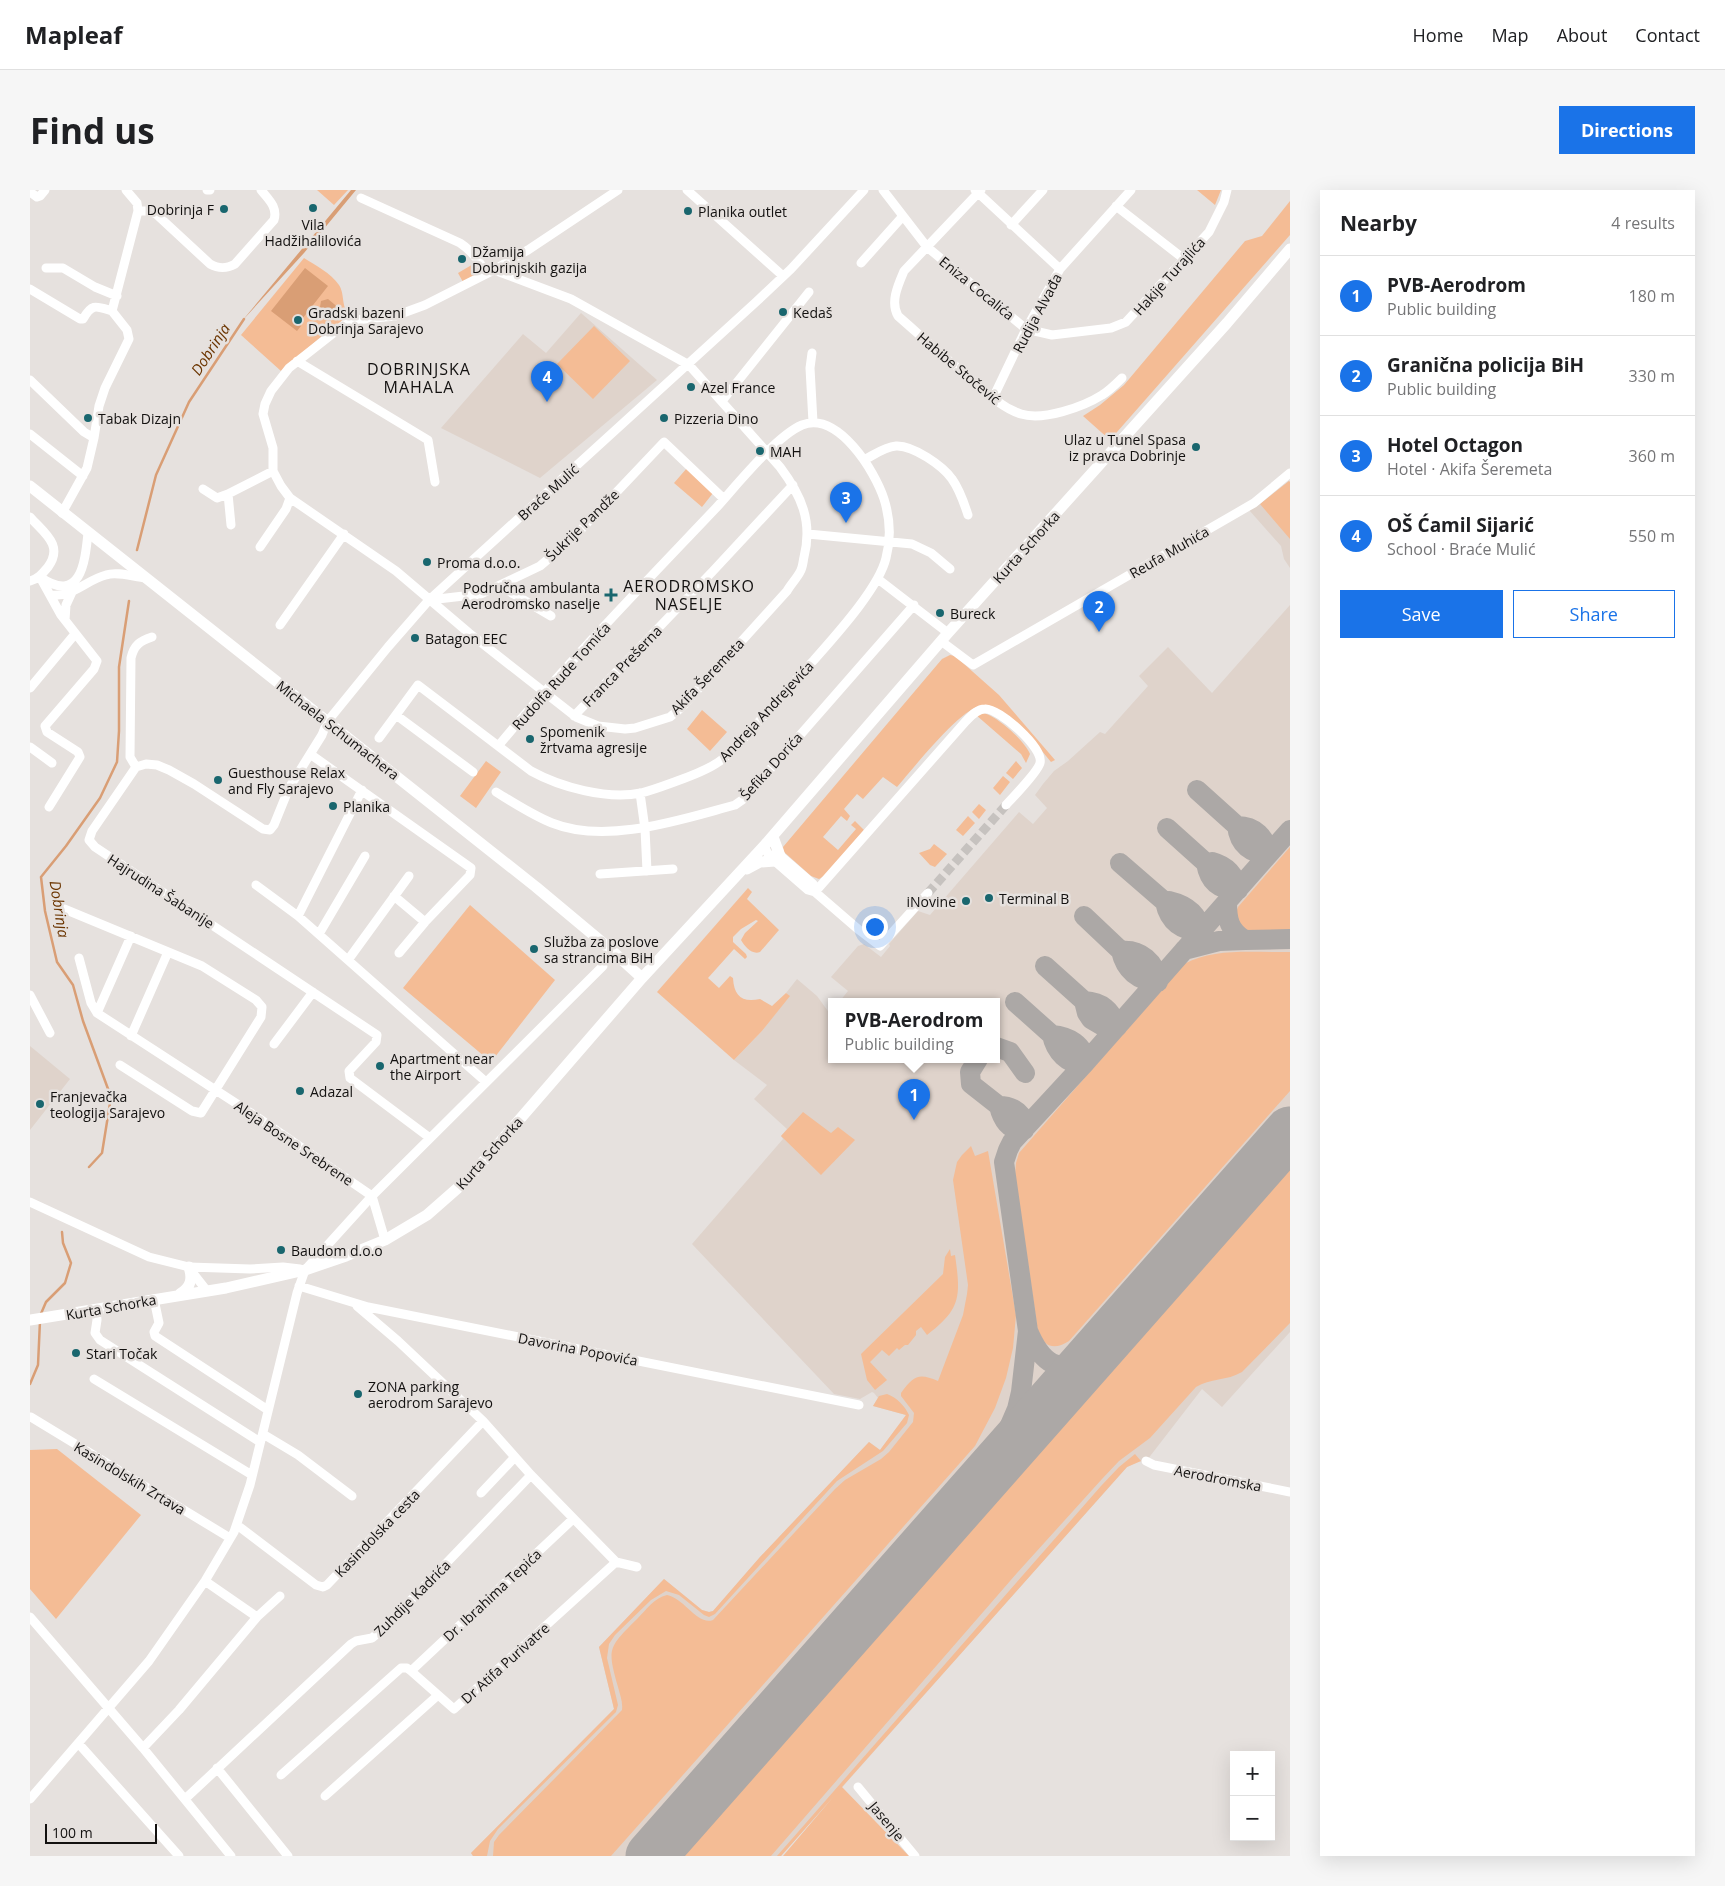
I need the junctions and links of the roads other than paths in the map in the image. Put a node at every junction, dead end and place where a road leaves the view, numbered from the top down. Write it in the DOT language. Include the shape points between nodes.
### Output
graph roads {
  1 [pos="45,190"];
  2 [pos="126,190"];
  3 [pos="261,190"];
  4 [pos="618,190"];
  5 [pos="687,190"];
  6 [pos="864,190"];
  7 [pos="884,190"];
  8 [pos="1043,190"];
  9 [pos="1131,190"];
  10 [pos="1227,190"];
  11 [pos="978,191"];
  12 [pos="30,192"];
  13 [pos="361,198"];
  14 [pos="1116,206"];
  15 [pos="138,211"];
  16 [pos="903,216"];
  17 [pos="1011,225"];
  18 [pos="927,247"];
  19 [pos="1290,249"];
  20 [pos="1184,259"];
  21 [pos="861,262"];
  22 [pos="46,268"];
  23 [pos="1060,269"];
  24 [pos="490,272"];
  25 [pos="783,276"];
  26 [pos="30,289"];
  27 [pos="809,292"];
  28 [pos="116,296"];
  29 [pos="112,310"];
  30 [pos="1026,328"];
  31 [pos="812,352"];
  32 [pos="297,361"];
  33 [pos="689,365"];
  34 [pos="1122,378"];
  35 [pos="30,380"];
  36 [pos="993,398"];
  37 [pos="722,402"];
  38 [pos="813,422"];
  39 [pos="30,434"];
  40 [pos="94,438"];
  41 [pos="767,453"];
  42 [pos="864,460"];
  43 [pos="273,470"];
  44 [pos="1290,473"];
  45 [pos="83,476"];
  46 [pos="435,482"];
  47 [pos="793,485"];
  48 [pos="30,486"];
  49 [pos="203,489"];
  50 [pos="228,494"];
  51 [pos="290,498"];
  52 [pos="724,499"];
  53 [pos="62,513"];
  54 [pos="968,515"];
  55 [pos="30,517"];
  56 [pos="231,525"];
  57 [pos="88,533"];
  58 [pos="344,534"];
  59 [pos="808,534"];
  60 [pos="889,541"];
  61 [pos="260,547"];
  62 [pos="950,570"];
  63 [pos="40,577"];
  64 [pos="146,578"];
  65 [pos="878,579"];
  66 [pos="30,581"];
  67 [pos="64,585"];
  68 [pos="500,586"];
  69 [pos="72,592"];
  70 [pos="50,595"];
  71 [pos="429,600"];
  72 [pos="914,605"];
  73 [pos="551,616"];
  74 [pos="65,620"];
  75 [pos="280,624"];
  76 [pos="75,634"];
  77 [pos="152,637"];
  78 [pos="945,637"];
  79 [pos="30,688"];
  80 [pos="543,692"];
  81 [pos="396,715"];
  82 [pos="575,716"];
  83 [pos="327,722"];
  84 [pos="379,738"];
  85 [pos="499,746"];
  86 [pos="30,747"];
  87 [pos="310,754"];
  88 [pos="52,763"];
  89 [pos="136,767"];
  90 [pos="472,772"];
  91 [pos="362,790"];
  92 [pos="496,792"];
  93 [pos="640,793"];
  94 [pos="1006,805"];
  95 [pos="49,807"];
  96 [pos="645,829"];
  97 [pos="773,837"];
  98 [pos="764,846"];
  99 [pos="365,856"];
  100 [pos="777,858"];
  101 [pos="673,869"];
  102 [pos="647,871"];
  103 [pos="741,872"];
  104 [pos="600,874"];
  105 [pos="409,876"];
  106 [pos="256,885"];
  107 [pos="816,892"];
  108 [pos="928,892"];
  109 [pos="394,896"];
  110 [pos="57,906"];
  111 [pos="298,916"];
  112 [pos="425,922"];
  113 [pos="319,934"];
  114 [pos="131,936"];
  115 [pos="168,952"];
  116 [pos="400,953"];
  117 [pos="79,958"];
  118 [pos="348,960"];
  119 [pos="603,966"];
  120 [pos="642,978"];
  121 [pos="313,992"];
  122 [pos="30,995"];
  123 [pos="97,1014"];
  124 [pos="50,1033"];
  125 [pos="131,1036"];
  126 [pos="274,1044"];
  127 [pos="120,1065"];
  128 [pos="486,1082"];
  129 [pos="216,1091"];
  130 [pos="430,1138"];
  131 [pos="372,1196"];
  132 [pos="30,1202"];
  133 [pos="385,1240"];
  134 [pos="189,1267"];
  135 [pos="305,1270"];
  136 [pos="299,1286"];
  137 [pos="207,1290"];
  138 [pos="180,1294"];
  139 [pos="154,1299"];
  140 [pos="355,1304"];
  141 [pos="96,1309"];
  142 [pos="30,1320"];
  143 [pos="94,1379"];
  144 [pos="859,1405"];
  145 [pos="268,1410"];
  146 [pos="31,1417"];
  147 [pos="483,1421"];
  148 [pos="261,1438"];
  149 [pos="515,1457"];
  150 [pos="1146,1461"];
  151 [pos="252,1475"];
  152 [pos="531,1475"];
  153 [pos="1290,1492"];
  154 [pos="481,1493"];
  155 [pos="352,1496"];
  156 [pos="573,1519"];
  157 [pos="237,1525"];
  158 [pos="230,1538"];
  159 [pos="616,1562"];
  160 [pos="637,1567"];
  161 [pos="205,1580"];
  162 [pos="280,1596"];
  163 [pos="30,1617"];
  164 [pos="257,1617"];
  165 [pos="411,1671"];
  166 [pos="437,1696"];
  167 [pos="108,1708"];
  168 [pos="78,1743"];
  169 [pos="143,1748"];
  170 [pos="217,1768"];
  171 [pos="281,1775"];
  172 [pos="858,1787"];
  173 [pos="325,1796"];
  174 [pos="30,1799"];
  175 [pos="185,1799"];
  176 [pos="179,1856"];
  177 [pos="231,1856"];
  178 [pos="288,1856"];
  179 [pos="915,1856"];
  1 -- 12 [label="street" via="37,197"];
  2 -- 15 [label="street" via="137,203"];
  3 -- 15 [label="street" via="276,210 274,220 235,264 227,268 210,264 156,214"];
  4 -- 24 [label="street"];
  5 -- 25 [label="street"];
  6 -- 25 [label="street, Braće Mulić"];
  7 -- 16 [label="street, Eniza Cocalića"];
  8 -- 17 [label="street"];
  9 -- 14 [label="street, Rudija Alvađa"];
  10 -- 20 [label="street, Hakije Turajlića" via="1208,232"];
  11 -- 17 [label="street"];
  11 -- 18 [label="street"];
  13 -- 24 [label="street" via="460,243"];
  14 -- 20 [label="street"];
  14 -- 23 [label="street, Rudija Alvađa"];
  15 -- 28 [label="street"];
  16 -- 18 [label="street, Eniza Cocalića"];
  16 -- 21 [label="street"];
  17 -- 23 [label="street"];
  18 -- 30 [label="street, Eniza Cocalića"];
  18 -- 36 [label="street, Habibe Stočević" via="904,271 897,288 894,310"];
  19 -- 78 [label="main road, Kurta Schorka"];
  20 -- 30 [label="street, Hakije Turajlića" via="1126,322 1111,328 1052,335"];
  22 -- 28 [label="street" via="63,268"];
  23 -- 30 [label="street, Rudija Alvađa"];
  24 -- 32 [label="street" via="425,305 395,316 345,324"];
  24 -- 33 [label="street, Akifa Šeremeta" via="571,299"];
  25 -- 33 [label="street, Braće Mulić"];
  26 -- 29 [label="street" via="80,319 93,307"];
  27 -- 37 [label="street"];
  28 -- 29 [label="street"];
  29 -- 40 [label="street" via="127,330 129,339 105,388"];
  30 -- 36 [label="street, Rudija Alvađa"];
  31 -- 38 [label="street"];
  32 -- 43 [label="street" via="271,391 265,404 263,414 273,448"];
  32 -- 46 [label="street" via="428,440"];
  33 -- 37 [label="street, Akifa Šeremeta"];
  33 -- 71 [label="street, Braće Mulić"];
  34 -- 36 [label="street, Habibe Stočević" via="1088,404 1048,414 1022,414"];
  35 -- 40 [label="street"];
  37 -- 41 [label="street, Akifa Šeremeta"];
  38 -- 41 [label="street" via="793,430"];
  38 -- 42 [label="street, Andreja Andrejevića" via="835,430"];
  39 -- 45 [label="street"];
  40 -- 45 [label="street"];
  41 -- 47 [label="street, Akifa Šeremeta"];
  41 -- 52 [label="street, Rudolfa Rude Tomića"];
  42 -- 54 [label="street" via="885,448 898,446 925,456 952,478"];
  42 -- 60 [label="street, Andreja Andrejevića" via="884,498"];
  43 -- 50 [label="street"];
  43 -- 51 [label="street"];
  44 -- 78 [label="street, Reufa Muhića" via="1254,503 973,665"];
  45 -- 53 [label="street"];
  47 -- 59 [label="street, Akifa Šeremeta" via="807,521"];
  47 -- 82 [label="street, Franca Prešerna"];
  48 -- 53 [label="main road, Michaela Schumachera"];
  49 -- 50 [label="street" via="217,498"];
  50 -- 56 [label="street"];
  51 -- 58 [label="street, Akifa Šeremeta"];
  51 -- 61 [label="street"];
  52 -- 68 [label="street, Šukrije Pandže" via="664,442 560,549 540,566"];
  52 -- 80 [label="street, Rudolfa Rude Tomića"];
  53 -- 57 [label="main road, Michaela Schumachera"];
  55 -- 63 [label="street" via="54,544 53,560"];
  57 -- 64 [label="main road, Michaela Schumachera"];
  57 -- 67 [label="street" via="83,570 74,581"];
  58 -- 71 [label="street, Akifa Šeremeta" via="396,571"];
  58 -- 75 [label="street"];
  59 -- 60 [label="street"];
  59 -- 82 [label="street, Akifa Šeremeta" via="801,570 787,590 682,707 670,716 625,729 598,726"];
  60 -- 62 [label="street" via="920,546"];
  60 -- 65 [label="street, Andreja Andrejevića"];
  63 -- 66 [label="street"];
  63 -- 67 [label="street" via="54,585"];
  63 -- 70 [label="street"];
  64 -- 69 [label="street" via="111,574"];
  64 -- 83 [label="main road, Michaela Schumachera"];
  65 -- 72 [label="street"];
  65 -- 93 [label="street, Andreja Andrejevića" via="838,632 719,762 688,777"];
  67 -- 70 [label="street"];
  68 -- 71 [label="street, Šukrije Pandže" via="481,594"];
  68 -- 73 [label="street"];
  69 -- 70 [label="street"];
  69 -- 74 [label="street" via="66,605"];
  70 -- 74 [label="street"];
  71 -- 80 [label="street, Akifa Šeremeta"];
  71 -- 83 [label="street, Braće Mulić"];
  72 -- 78 [label="street"];
  72 -- 96 [label="street, Šefika Dorića" via="745,798 735,805"];
  74 -- 76 [label="street"];
  76 -- 79 [label="street"];
  76 -- 95 [label="street" via="97,661 94,669 45,726 46,732 78,752 80,757"];
  77 -- 89 [label="street" via="138,643 131,658 130,757"];
  78 -- 97 [label="main road, Kurta Schorka"];
  80 -- 82 [label="street, Akifa Šeremeta"];
  80 -- 85 [label="street, Rudolfa Rude Tomića"];
  81 -- 84 [label="street, Andreja Andrejevića"];
  81 -- 85 [label="street, Andreja Andrejevića" via="418,685"];
  81 -- 90 [label="street"];
  83 -- 87 [label="street, Braće Mulić"];
  83 -- 120 [label="main road, Michaela Schumachera" via="536,887"];
  85 -- 93 [label="street, Andreja Andrejevića" via="530,771 548,780 574,788"];
  86 -- 88 [label="street"];
  87 -- 89 [label="street" via="289,788 270,830 169,770 157,765"];
  87 -- 91 [label="street"];
  89 -- 121 [label="street, Hajrudina Šabanije" via="92,831 92,844"];
  91 -- 111 [label="street"];
  91 -- 112 [label="street" via="471,868 470,875"];
  92 -- 96 [label="street, Šefika Dorića" via="530,813 566,827 611,832"];
  93 -- 96 [label="street"];
  94 -- 107 [label="street" via="1040,763 1040,756 1012,724 998,713 983,709 966,721"];
  96 -- 102 [label="street"];
  97 -- 98 [label="main road, Kurta Schorka"];
  97 -- 100 [label="main road"];
  98 -- 100 [label="street" via="766,852"];
  98 -- 103 [label="main road, Kurta Schorka"];
  99 -- 113 [label="street"];
  100 -- 103 [label="main road"];
  100 -- 107 [label="street" via="813,884"];
  101 -- 102 [label="street"];
  102 -- 104 [label="street"];
  103 -- 120 [label="main road, Kurta Schorka"];
  105 -- 109 [label="street"];
  106 -- 111 [label="street"];
  107 -- 108 [label="street" via="880,946"];
  109 -- 112 [label="street"];
  109 -- 118 [label="street"];
  110 -- 114 [label="street"];
  111 -- 113 [label="street"];
  112 -- 116 [label="street"];
  113 -- 118 [label="street"];
  114 -- 115 [label="street"];
  114 -- 123 [label="street"];
  115 -- 125 [label="street"];
  115 -- 129 [label="street" via="202,966 262,1007 261,1016"];
  117 -- 123 [label="street"];
  118 -- 128 [label="street"];
  119 -- 128 [label="street"];
  120 -- 133 [label="main road, Kurta Schorka" via="468,1179 427,1215"];
  121 -- 126 [label="street"];
  121 -- 130 [label="street, Hajrudina Šabanije" via="378,1036 349,1071 350,1078"];
  122 -- 124 [label="street"];
  123 -- 125 [label="street, Aleja Bosne Srebrene"];
  125 -- 129 [label="street, Aleja Bosne Srebrene"];
  127 -- 129 [label="street" via="195,1113 203,1111"];
  128 -- 130 [label="street"];
  129 -- 131 [label="street, Aleja Bosne Srebrene"];
  130 -- 131 [label="street"];
  131 -- 133 [label="street"];
  131 -- 135 [label="street"];
  132 -- 134 [label="street" via="149,1257"];
  133 -- 135 [label="main road, Kurta Schorka"];
  134 -- 135 [label="street"];
  134 -- 137 [label="street"];
  134 -- 138 [label="main road" via="191,1282"];
  135 -- 136 [label="street"];
  135 -- 137 [label="main road, Kurta Schorka"];
  136 -- 140 [label="street, Davorina Popovića"];
  136 -- 145 [label="street"];
  137 -- 138 [label="main road, Kurta Schorka"];
  138 -- 139 [label="main road, Kurta Schorka"];
  139 -- 141 [label="main road, Kurta Schorka"];
  139 -- 145 [label="street" via="159,1324 155,1336"];
  140 -- 144 [label="street, Davorina Popovića"];
  140 -- 147 [label="street"];
  141 -- 142 [label="main road, Kurta Schorka"];
  141 -- 148 [label="street" via="95,1333 100,1340"];
  143 -- 151 [label="street"];
  145 -- 148 [label="street"];
  146 -- 158 [label="street, Kasindolskih Zrtava"];
  147 -- 149 [label="street"];
  147 -- 157 [label="street, Kasindolska cesta" via="323,1587"];
  148 -- 151 [label="street"];
  148 -- 155 [label="street" via="298,1455"];
  149 -- 152 [label="street"];
  149 -- 154 [label="street"];
  150 -- 153 [label="street, Aerodromska"];
  151 -- 157 [label="street"];
  152 -- 156 [label="street"];
  152 -- 170 [label="street, Zuhdije Kadrića" via="384,1628 372,1638 351,1644"];
  156 -- 159 [label="street"];
  156 -- 165 [label="street, Dr. Ibrahima Tepića"];
  157 -- 158 [label="street"];
  158 -- 161 [label="street"];
  159 -- 160 [label="street"];
  159 -- 166 [label="street, Dr Atifa Purivatre" via="454,1709"];
  161 -- 164 [label="street"];
  161 -- 167 [label="street" via="149,1661"];
  162 -- 164 [label="street"];
  163 -- 167 [label="street"];
  164 -- 169 [label="street"];
  165 -- 166 [label="street"];
  165 -- 171 [label="street, Dr. Ibrahima Tepića" via="404,1668 396,1673"];
  166 -- 173 [label="street, Dr Atifa Purivatre"];
  167 -- 168 [label="street"];
  167 -- 169 [label="street"];
  168 -- 174 [label="street"];
  168 -- 176 [label="street"];
  169 -- 175 [label="street"];
  170 -- 175 [label="street, Zuhdije Kadrića"];
  170 -- 178 [label="street"];
  172 -- 179 [label="street, Jasenje"];
  175 -- 177 [label="street"];
}
